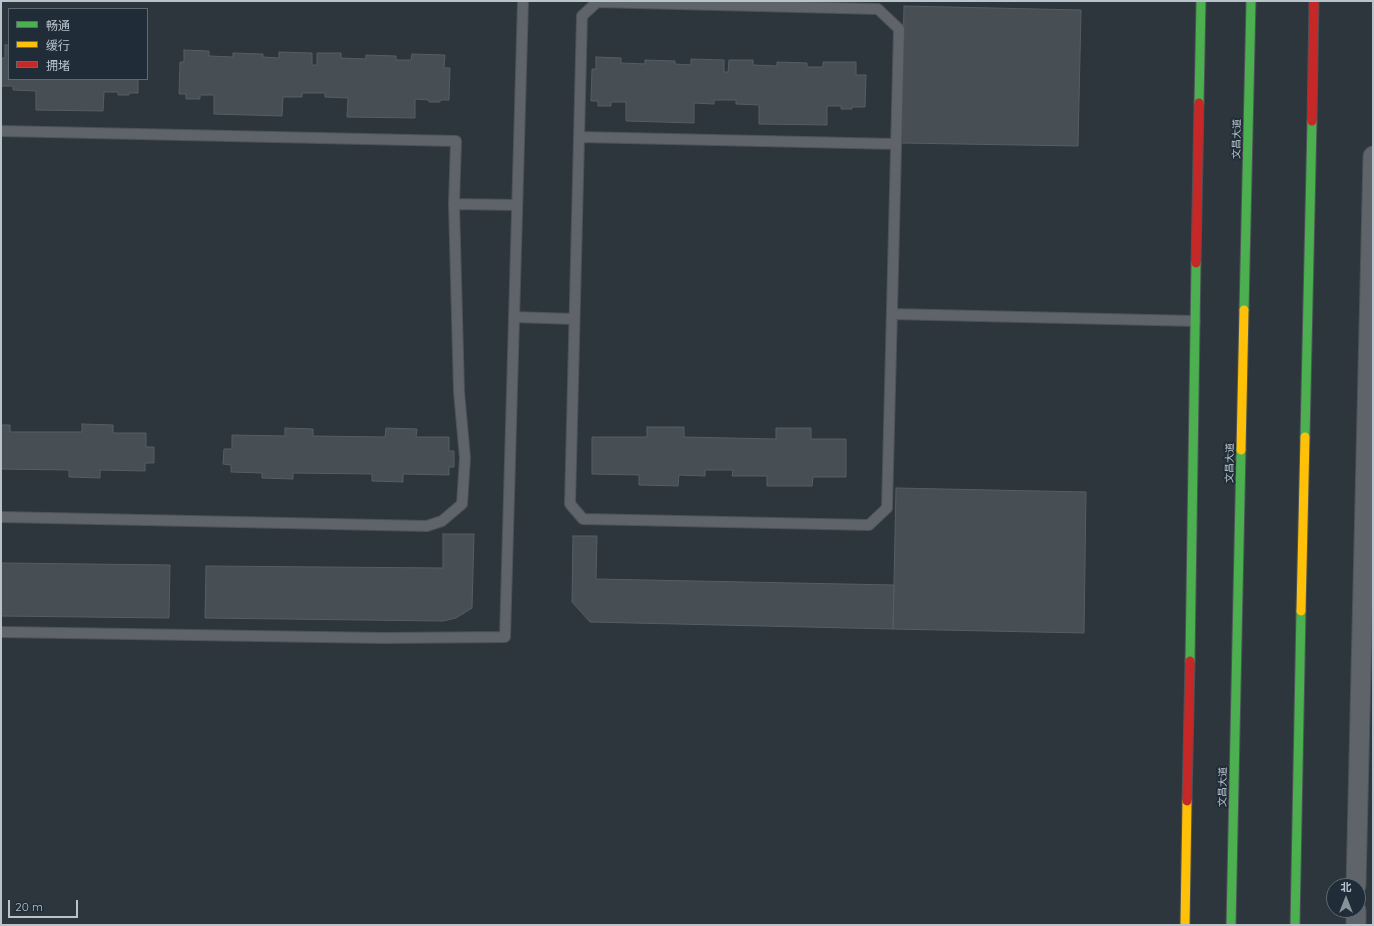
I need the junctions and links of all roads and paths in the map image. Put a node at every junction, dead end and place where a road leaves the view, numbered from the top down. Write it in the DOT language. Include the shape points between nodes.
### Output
graph roads {
  1 [pos="523,1"];
  2 [pos="1201,1"];
  3 [pos="1251,1"];
  4 [pos="1314,1"];
  5 [pos="1,131"];
  6 [pos="579,137"];
  7 [pos="896,144"];
  8 [pos="1373,156"];
  9 [pos="454,204"];
  10 [pos="517,205"];
  11 [pos="892,314"];
  12 [pos="514,317"];
  13 [pos="574,319"];
  14 [pos="1195,321"];
  15 [pos="1,517"];
  16 [pos="1,632"];
  17 [pos="1356,878"];
  18 [pos="1185,925"];
  19 [pos="1231,925"];
  20 [pos="1295,925"];
  1 -- 10 [label="lane"];
  2 -- 14 [label="main road"];
  3 -- 19 [label="main road, 文昌大道"];
  4 -- 20 [label="main road"];
  5 -- 9 [label="lane" via="456,141"];
  6 -- 7 [label="lane"];
  6 -- 7 [label="lane" via="582,16 597,2 878,9 899,29"];
  6 -- 13 [label="lane"];
  7 -- 11 [label="lane"];
  8 -- 17 [label="street"];
  9 -- 10 [label="lane"];
  9 -- 15 [label="lane" via="459,392 465,458 462,504 442,521 427,526"];
  10 -- 12 [label="lane"];
  11 -- 13 [label="lane" via="888,508 869,526 582,519 570,504"];
  11 -- 14 [label="lane"];
  12 -- 13 [label="lane"];
  12 -- 16 [label="lane" via="504,637 384,638"];
  14 -- 18 [label="main road"];
}
